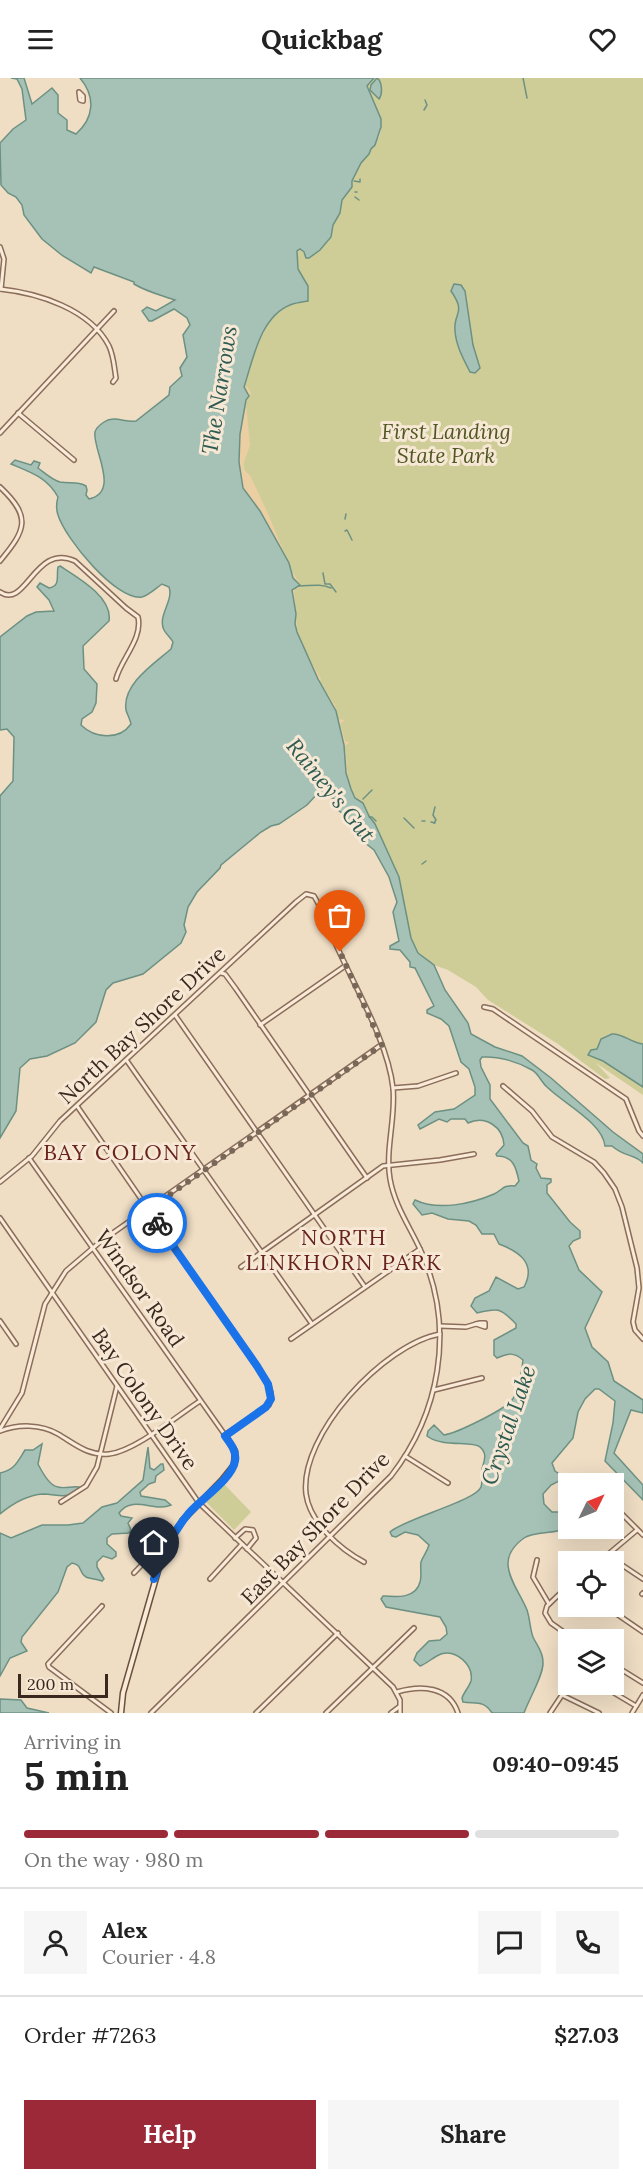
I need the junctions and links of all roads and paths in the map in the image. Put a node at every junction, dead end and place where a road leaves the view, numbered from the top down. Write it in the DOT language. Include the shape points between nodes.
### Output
graph roads {
  1 [pos="0,247"];
  2 [pos="1,289"];
  3 [pos="114,310"];
  4 [pos="96,330"];
  5 [pos="113,382"];
  6 [pos="18,413"];
  7 [pos="0,433"];
  8 [pos="74,460"];
  9 [pos="0,487"];
  10 [pos="0,561"];
  11 [pos="0,592"];
  12 [pos="116,679"];
  13 [pos="308,894"];
  14 [pos="346,966"];
  15 [pos="221,973"];
  16 [pos="484,1006"];
  17 [pos="175,1015"];
  18 [pos="260,1025"];
  19 [pos="382,1045"];
  20 [pos="126,1060"];
  21 [pos="456,1073"];
  22 [pos="502,1086"];
  23 [pos="393,1088"];
  24 [pos="310,1096"];
  25 [pos="77,1106"];
  26 [pos="257,1133"];
  27 [pos="643,1136"];
  28 [pos="474,1154"];
  29 [pos="30,1158"];
  30 [pos="389,1165"];
  31 [pos="204,1170"];
  32 [pos="367,1178"];
  33 [pos="0,1182"];
  34 [pos="148,1210"];
  35 [pos="315,1216"];
  36 [pos="0,1218"];
  37 [pos="93,1247"];
  38 [pos="420,1249"];
  39 [pos="262,1253"];
  40 [pos="241,1267"];
  41 [pos="365,1287"];
  42 [pos="53,1293"];
  43 [pos="0,1321"];
  44 [pos="312,1324"];
  45 [pos="476,1324"];
  46 [pos="440,1326"];
  47 [pos="440,1334"];
  48 [pos="291,1339"];
  49 [pos="643,1339"];
  50 [pos="16,1344"];
  51 [pos="482,1378"];
  52 [pos="117,1386"];
  53 [pos="434,1390"];
  54 [pos="200,1401"];
  55 [pos="0,1428"];
  56 [pos="150,1434"];
  57 [pos="225,1436"];
  58 [pos="101,1454"];
  59 [pos="405,1456"];
  60 [pos="448,1483"];
  61 [pos="61,1502"];
  62 [pos="199,1503"];
  63 [pos="624,1516"];
  64 [pos="637,1530"];
  65 [pos="643,1535"];
  66 [pos="331,1536"];
  67 [pos="235,1538"];
  68 [pos="242,1544"];
  69 [pos="247,1549"];
  70 [pos="164,1550"];
  71 [pos="612,1551"];
  72 [pos="537,1560"];
  73 [pos="364,1562"];
  74 [pos="624,1566"];
  75 [pos="134,1573"];
  76 [pos="210,1579"];
  77 [pos="643,1579"];
  78 [pos="283,1582"];
  79 [pos="558,1596"];
  80 [pos="549,1604"];
  81 [pos="102,1606"];
  82 [pos="621,1617"];
  83 [pos="414,1628"];
  84 [pos="560,1629"];
  85 [pos="643,1632"];
  86 [pos="338,1633"];
  87 [pos="373,1667"];
  88 [pos="624,1671"];
  89 [pos="643,1683"];
  90 [pos="397,1692"];
  91 [pos="618,1695"];
  92 [pos="643,1695"];
  93 [pos="636,1706"];
  94 [pos="400,1707"];
  95 [pos="589,1708"];
  96 [pos="111,1713"];
  97 [pos="121,1713"];
  98 [pos="151,1713"];
  99 [pos="256,1713"];
  100 [pos="326,1713"];
  101 [pos="391,1713"];
  102 [pos="400,1713"];
  103 [pos="458,1713"];
  104 [pos="550,1713"];
  105 [pos="586,1713"];
  106 [pos="599,1713"];
  107 [pos="632,1713"];
  1 -- 2 [label="street" via="4,259"];
  2 -- 4 [label="street" via="54,301"];
  3 -- 4 [label="street"];
  4 -- 5 [label="street" via="114,358"];
  4 -- 6 [label="street"];
  6 -- 7 [label="street"];
  6 -- 8 [label="street"];
  9 -- 10 [label="street" via="17,504 23,524 17,540"];
  11 -- 12 [label="street" via="8,596 17,594 49,560 75,561 138,617 140,623 131,649"];
  13 -- 14 [label="street, East Bay Shore Drive" via="315,898"];
  13 -- 15 [label="street, North Bay Shore Drive"];
  14 -- 18 [label="street"];
  14 -- 19 [label="street, East Bay Shore Drive"];
  15 -- 17 [label="street, North Bay Shore Drive"];
  15 -- 18 [label="street"];
  16 -- 27 [label="street" via="626,1099"];
  17 -- 20 [label="street, North Bay Shore Drive"];
  17 -- 26 [label="street"];
  18 -- 24 [label="street"];
  19 -- 23 [label="street, East Bay Shore Drive"];
  19 -- 24 [label="street"];
  20 -- 25 [label="street, North Bay Shore Drive"];
  20 -- 31 [label="street"];
  21 -- 23 [label="street" via="418,1086"];
  22 -- 49 [label="street" via="532,1111 552,1137 594,1162 615,1189 637,1268 639,1289 633,1322"];
  23 -- 30 [label="street, East Bay Shore Drive"];
  24 -- 26 [label="street"];
  24 -- 32 [label="street"];
  25 -- 29 [label="street, North Bay Shore Drive"];
  25 -- 34 [label="street"];
  26 -- 31 [label="street"];
  26 -- 35 [label="street"];
  28 -- 30 [label="street"];
  29 -- 33 [label="street, North Bay Shore Drive"];
  29 -- 37 [label="street, Windsor Road"];
  30 -- 32 [label="street"];
  30 -- 38 [label="street, East Bay Shore Drive" via="396,1201"];
  31 -- 34 [label="street"];
  31 -- 39 [label="street"];
  32 -- 35 [label="street"];
  34 -- 37 [label="street"];
  34 -- 57 [label="street" via="270,1389 270,1402"];
  35 -- 39 [label="street"];
  35 -- 41 [label="street"];
  36 -- 42 [label="street, Bay Colony Drive"];
  37 -- 42 [label="street" via="66,1271"];
  37 -- 54 [label="street, Windsor Road"];
  38 -- 41 [label="street"];
  38 -- 46 [label="street, East Bay Shore Drive" via="431,1278"];
  39 -- 40 [label="street"];
  39 -- 44 [label="street"];
  41 -- 44 [label="street"];
  42 -- 52 [label="street, Bay Colony Drive"];
  42 -- 55 [label="street" via="45,1304 22,1393"];
  43 -- 50 [label="street"];
  44 -- 48 [label="street"];
  45 -- 46 [label="street" via="465,1328"];
  46 -- 47 [label="street, East Bay Shore Drive"];
  47 -- 53 [label="street, East Bay Shore Drive"];
  47 -- 66 [label="street" via="414,1343 376,1368 351,1393 329,1424 313,1456 306,1491 314,1515"];
  51 -- 53 [label="street"];
  52 -- 56 [label="street, Bay Colony Drive"];
  52 -- 58 [label="street"];
  53 -- 59 [label="street, East Bay Shore Drive"];
  54 -- 56 [label="street"];
  54 -- 57 [label="street, Windsor Road"];
  55 -- 58 [label="street" via="41,1428"];
  56 -- 58 [label="street" via="124,1450"];
  56 -- 62 [label="street, Bay Colony Drive"];
  57 -- 62 [label="street" via="235,1451 234,1465"];
  58 -- 61 [label="street" via="86,1486"];
  59 -- 60 [label="street"];
  59 -- 66 [label="street, East Bay Shore Drive" via="378,1490"];
  62 -- 67 [label="street, Bay Colony Drive"];
  62 -- 70 [label="street"];
  63 -- 64 [label="street"];
  64 -- 65 [label="street"];
  64 -- 71 [label="street"];
  66 -- 73 [label="street"];
  66 -- 78 [label="street, East Bay Shore Drive"];
  67 -- 68 [label="street, Bay Colony Drive"];
  67 -- 69 [label="street" via="247,1528 253,1530 256,1538"];
  68 -- 69 [label="street, Bay Colony Drive"];
  68 -- 76 [label="street"];
  69 -- 78 [label="street, Bay Colony Drive"];
  70 -- 75 [label="street" via="156,1550"];
  70 -- 97 [label="street" via="123,1693"];
  72 -- 80 [label="street" via="533,1576"];
  74 -- 77 [label="street"];
  78 -- 86 [label="street, Bay Colony Drive"];
  78 -- 98 [label="street, East Bay Shore Drive"];
  79 -- 80 [label="street"];
  80 -- 84 [label="street" via="546,1618"];
  81 -- 96 [label="street" via="48,1664"];
  82 -- 85 [label="street"];
  83 -- 87 [label="street"];
  86 -- 87 [label="street, Bay Colony Drive"];
  86 -- 99 [label="street"];
  87 -- 90 [label="street, Bay Colony Drive"];
  87 -- 100 [label="street"];
  88 -- 89 [label="street"];
  90 -- 94 [label="street"];
  90 -- 103 [label="street" via="441,1691 452,1700"];
  91 -- 93 [label="street"];
  92 -- 93 [label="street"];
  93 -- 107 [label="street"];
  94 -- 101 [label="street"];
  94 -- 102 [label="street"];
  95 -- 104 [label="street" via="562,1695"];
  95 -- 105 [label="street"];
  95 -- 106 [label="street"];
}
